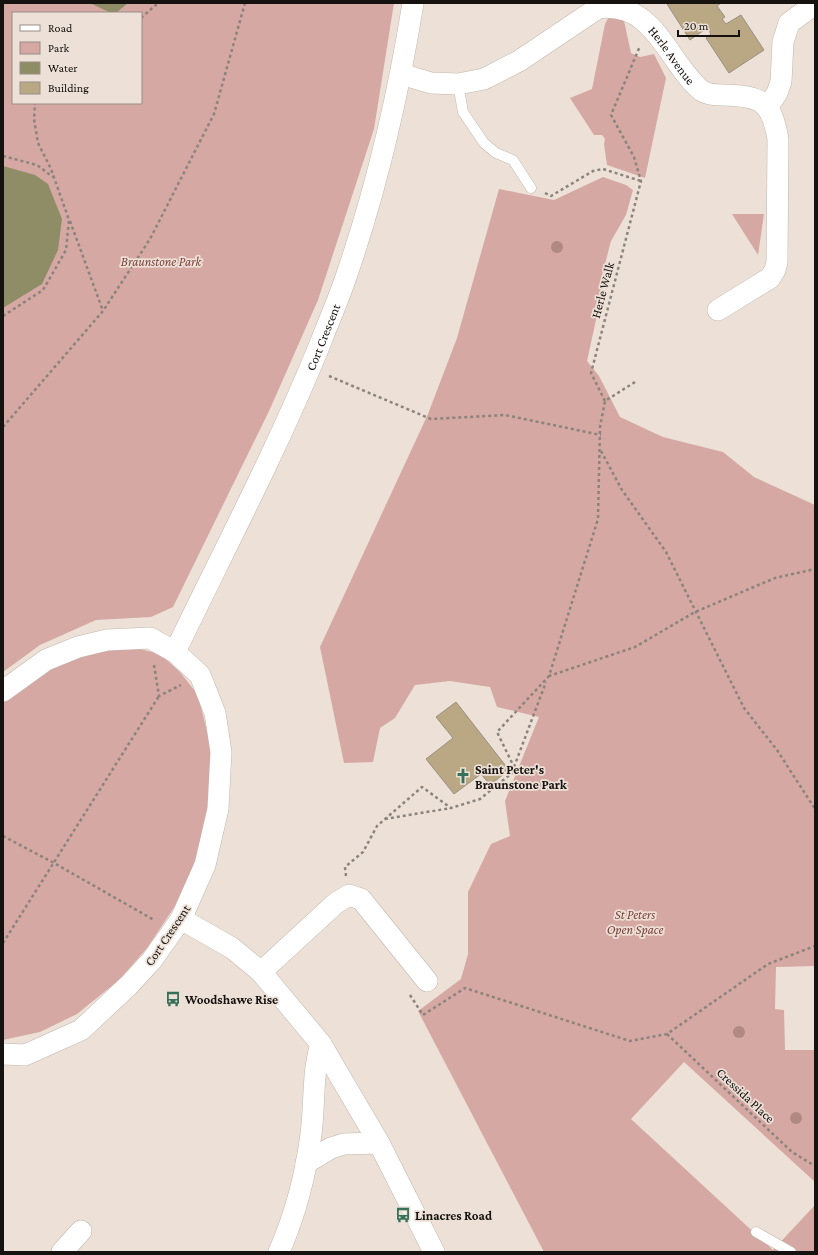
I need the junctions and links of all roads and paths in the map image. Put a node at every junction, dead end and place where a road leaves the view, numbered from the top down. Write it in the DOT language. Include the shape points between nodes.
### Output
graph roads {
  1 [pos="158,3"];
  2 [pos="245,3"];
  3 [pos="413,3"];
  4 [pos="815,4"];
  5 [pos="142,17"];
  6 [pos="651,20"];
  7 [pos="402,74"];
  8 [pos="458,84"];
  9 [pos="35,104"];
  10 [pos="767,108"];
  11 [pos="3,156"];
  12 [pos="54,178"];
  13 [pos="641,181"];
  14 [pos="531,188"];
  15 [pos="69,220"];
  16 [pos="718,310"];
  17 [pos="103,311"];
  18 [pos="3,316"];
  19 [pos="310,368"];
  20 [pos="635,382"];
  21 [pos="605,401"];
  22 [pos="3,427"];
  23 [pos="600,435"];
  24 [pos="600,450"];
  25 [pos="815,569"];
  26 [pos="695,612"];
  27 [pos="150,638"];
  28 [pos="175,652"];
  29 [pos="200,676"];
  30 [pos="549,676"];
  31 [pos="547,679"];
  32 [pos="3,691"];
  33 [pos="159,696"];
  34 [pos="514,767"];
  35 [pos="451,808"];
  36 [pos="815,809"];
  37 [pos="384,819"];
  38 [pos="3,836"];
  39 [pos="54,863"];
  40 [pos="349,895"];
  41 [pos="177,925"];
  42 [pos="3,943"];
  43 [pos="815,946"];
  44 [pos="261,972"];
  45 [pos="427,982"];
  46 [pos="406,990"];
  47 [pos="667,1034"];
  48 [pos="321,1044"];
  49 [pos="3,1054"];
  50 [pos="379,1143"];
  51 [pos="306,1163"];
  52 [pos="815,1166"];
  53 [pos="81,1231"];
  54 [pos="756,1232"];
  55 [pos="62,1252"];
  56 [pos="279,1252"];
  57 [pos="434,1252"];
  58 [pos="791,1252"];
  1 -- 5 [label="path"];
  2 -- 17 [label="path" via="214,114 150,239"];
  3 -- 7 [label="street, Cort Crescent"];
  4 -- 10 [label="street" via="789,23 783,42 781,82"];
  6 -- 8 [label="street, Herle Avenue" via="633,7 610,4 592,12 519,61 484,80"];
  6 -- 10 [label="street, Herle Avenue" via="688,78 704,92 757,98"];
  6 -- 13 [label="path" via="611,115 634,157"];
  7 -- 8 [label="street, Herle Avenue" via="431,83"];
  7 -- 19 [label="street, Cort Crescent" via="378,175 346,278"];
  8 -- 14 [label="lane" via="463,112 484,143 496,153 512,160"];
  9 -- 12 [label="path" via="34,119 38,143"];
  10 -- 16 [label="street, Herle Avenue" via="775,121 778,139 777,262 770,278"];
  11 -- 12 [label="path" via="37,165"];
  12 -- 15 [label="path"];
  13 -- 14 [label="path" via="603,169 593,171 551,196"];
  13 -- 21 [label="path, Herle Walk" via="591,373"];
  15 -- 17 [label="path"];
  15 -- 18 [label="path" via="66,250 43,290"];
  17 -- 22 [label="path"];
  19 -- 23 [label="path" via="432,419 505,415"];
  19 -- 28 [label="street, Cort Crescent" via="260,480"];
  20 -- 21 [label="path"];
  21 -- 23 [label="path"];
  23 -- 24 [label="path"];
  24 -- 26 [label="path" via="622,490 666,552"];
  24 -- 30 [label="path" via="598,519"];
  25 -- 26 [label="path" via="775,578"];
  26 -- 30 [label="path" via="635,648"];
  26 -- 36 [label="path" via="744,708 777,750"];
  27 -- 28 [label="street, Cort Crescent"];
  27 -- 32 [label="street" via="107,640 78,647 46,660"];
  27 -- 33 [label="path"];
  28 -- 29 [label="street, Cort Crescent"];
  29 -- 33 [label="path"];
  29 -- 41 [label="street, Cort Crescent" via="215,712 221,752 218,809 205,865"];
  30 -- 31 [label="path"];
  31 -- 34 [label="path"];
  31 -- 34 [label="path" via="497,732"];
  33 -- 39 [label="path"];
  34 -- 35 [label="path" via="512,773 480,799"];
  35 -- 37 [label="path"];
  35 -- 37 [label="path" via="422,787"];
  37 -- 40 [label="path" via="377,826 363,852 345,867"];
  38 -- 39 [label="path"];
  39 -- 41 [label="path"];
  39 -- 42 [label="path"];
  40 -- 44 [label="street" via="336,902"];
  40 -- 45 [label="street" via="361,899"];
  41 -- 44 [label="street" via="232,948"];
  41 -- 49 [label="street, Cort Crescent" via="152,960 81,1030 25,1055"];
  43 -- 47 [label="path" via="768,964"];
  44 -- 48 [label="street"];
  46 -- 47 [label="path" via="423,1015 465,988 630,1041"];
  47 -- 52 [label="path, Cressida Place" via="792,1152"];
  48 -- 50 [label="street"];
  48 -- 51 [label="street" via="315,1063 311,1134"];
  50 -- 51 [label="street" via="344,1144 331,1148"];
  50 -- 57 [label="street"];
  51 -- 56 [label="street" via="298,1202"];
  53 -- 55 [label="street"];
  54 -- 58 [label="lane"];
}
